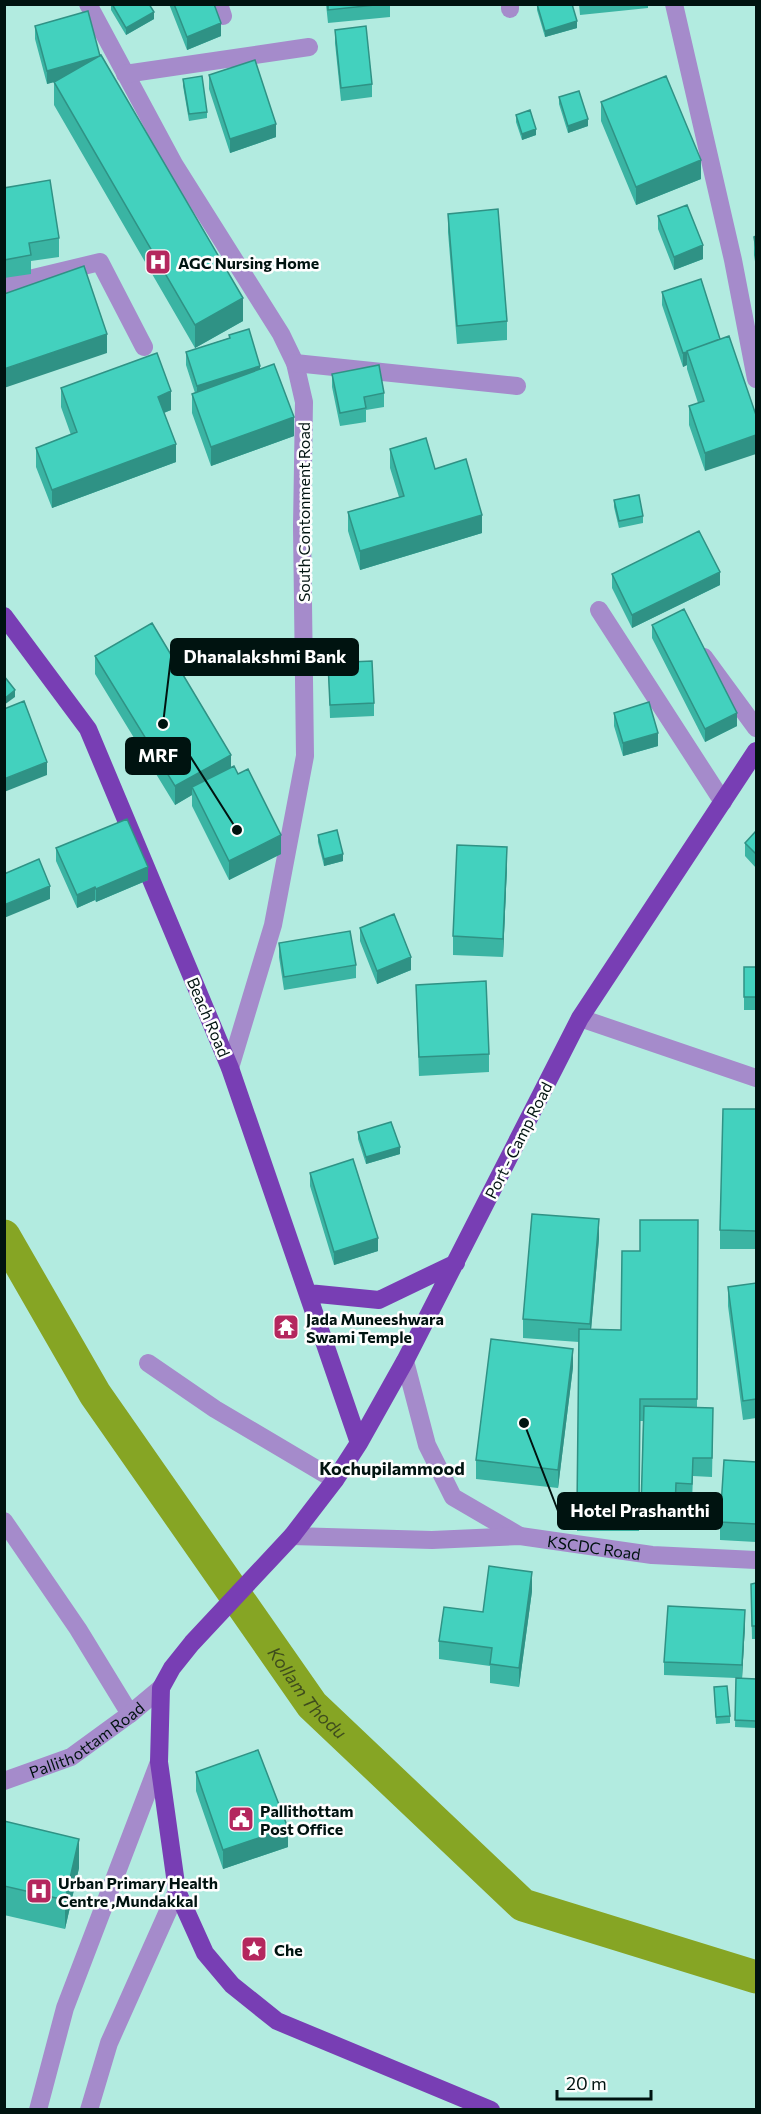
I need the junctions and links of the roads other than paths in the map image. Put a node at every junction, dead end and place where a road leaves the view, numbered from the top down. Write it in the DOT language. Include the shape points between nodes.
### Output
graph roads {
  1 [pos="88,4"];
  2 [pos="674,4"];
  3 [pos="309,46"];
  4 [pos="125,74"];
  5 [pos="4,285"];
  6 [pos="144,347"];
  7 [pos="295,363"];
  8 [pos="756,378"];
  9 [pos="517,386"];
  10 [pos="599,610"];
  11 [pos="4,616"];
  12 [pos="693,642"];
  13 [pos="756,728"];
  14 [pos="756,751"];
  15 [pos="723,802"];
  16 [pos="580,1018"];
  17 [pos="230,1068"];
  18 [pos="756,1078"];
  19 [pos="456,1263"];
  20 [pos="308,1293"];
  21 [pos="405,1361"];
  22 [pos="148,1363"];
  23 [pos="360,1443"];
  24 [pos="335,1480"];
  25 [pos="4,1521"];
  26 [pos="292,1536"];
  27 [pos="520,1536"];
  28 [pos="756,1560"];
  29 [pos="161,1688"];
  30 [pos="130,1714"];
  31 [pos="159,1762"];
  32 [pos="4,1781"];
  33 [pos="177,1891"];
  34 [pos="38,2109"];
  35 [pos="89,2109"];
  36 [pos="491,2109"];
  1 -- 4 [label="street, South Contonment Road"];
  2 -- 8 [label="street"];
  3 -- 4 [label="street"];
  4 -- 7 [label="street, South Contonment Road" via="174,164 281,334"];
  5 -- 6 [label="street" via="100,262"];
  7 -- 9 [label="street"];
  7 -- 17 [label="street, South Contonment Road" via="304,402 305,756 273,925"];
  10 -- 15 [label="street"];
  11 -- 17 [label="main road, Beach Road" via="88,729"];
  12 -- 13 [label="street"];
  14 -- 15 [label="main road, Port - Camp Road"];
  15 -- 16 [label="main road, Port - Camp Road"];
  16 -- 18 [label="street"];
  16 -- 19 [label="main road, Port - Camp Road"];
  17 -- 20 [label="main road, Beach Road"];
  19 -- 20 [label="main road" via="379,1300"];
  19 -- 21 [label="main road, Port - Camp Road"];
  20 -- 23 [label="main road, Beach Road"];
  21 -- 23 [label="main road, Port - Camp Road"];
  21 -- 27 [label="street" via="426,1445 453,1497"];
  22 -- 24 [label="street" via="215,1409"];
  23 -- 24 [label="main road, Port - Camp Road"];
  24 -- 26 [label="main road, Port - Camp Road"];
  25 -- 30 [label="street"];
  26 -- 27 [label="street, KSCDC Road" via="432,1540"];
  26 -- 29 [label="main road, Port - Camp Road" via="192,1643"];
  27 -- 28 [label="street, KSCDC Road" via="652,1556"];
  29 -- 30 [label="street, Pallithottam Road"];
  29 -- 31 [label="main road"];
  30 -- 32 [label="street, Pallithottam Road" via="71,1757"];
  31 -- 33 [label="main road"];
  31 -- 34 [label="street" via="65,2008"];
  33 -- 35 [label="street" via="109,2043"];
  33 -- 36 [label="main road" via="205,1953 232,1985 277,2021"];
}
